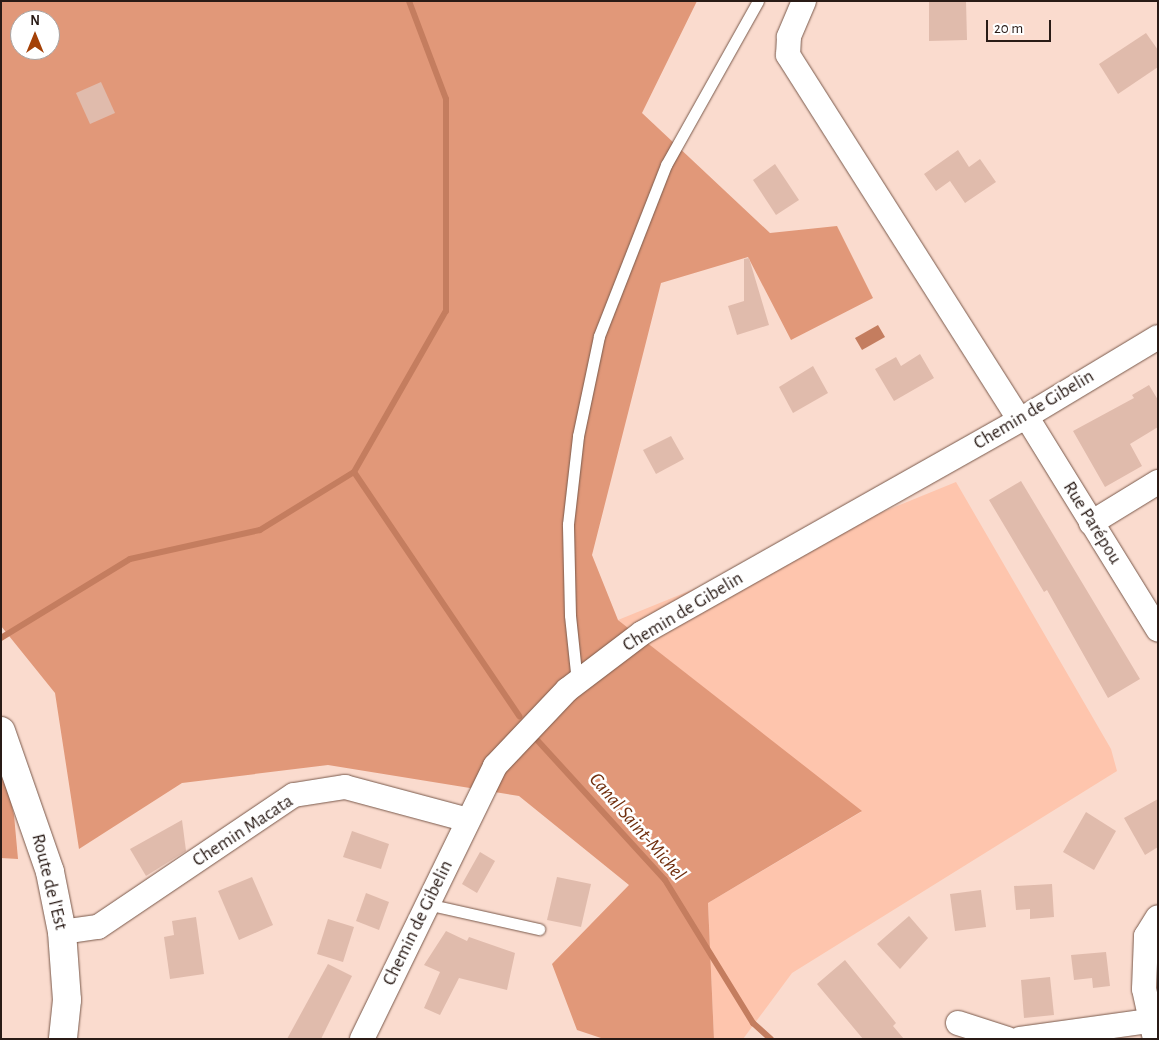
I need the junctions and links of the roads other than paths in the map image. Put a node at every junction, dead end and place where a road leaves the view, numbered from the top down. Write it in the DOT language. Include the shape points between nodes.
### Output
graph roads {
  1 [pos="758,1"];
  2 [pos="804,1"];
  3 [pos="1158,337"];
  4 [pos="1023,418"];
  5 [pos="1158,482"];
  6 [pos="1091,522"];
  7 [pos="1158,630"];
  8 [pos="577,682"];
  9 [pos="1,731"];
  10 [pos="468,820"];
  11 [pos="427,904"];
  12 [pos="1158,917"];
  13 [pos="539,929"];
  14 [pos="62,932"];
  15 [pos="958,1023"];
  16 [pos="1151,1030"];
  17 [pos="64,1039"];
  18 [pos="362,1039"];
  19 [pos="1008,1039"];
  20 [pos="1020,1039"];
  1 -- 8 [label="lane" via="666,165 599,336 578,436 568,524 570,615"];
  2 -- 4 [label="street, Rue Parépou" via="790,37 788,55"];
  3 -- 4 [label="street, Chemin de Gibelin"];
  4 -- 6 [label="street, Rue Parépou"];
  4 -- 8 [label="street, Chemin de Gibelin" via="642,633"];
  5 -- 6 [label="street"];
  6 -- 7 [label="street, Rue Parépou"];
  8 -- 10 [label="street, Chemin de Gibelin" via="530,725 495,766"];
  9 -- 14 [label="main road, Route de l'Est" via="50,872"];
  10 -- 11 [label="street, Chemin de Gibelin"];
  10 -- 14 [label="street, Chemin Macata" via="345,787 294,796 98,927"];
  11 -- 13 [label="lane"];
  11 -- 18 [label="street, Chemin de Gibelin"];
  12 -- 16 [label="street" via="1146,936 1144,989"];
  14 -- 17 [label="main road, Route de l'Est" via="67,1000"];
  15 -- 19 [label="street"];
  16 -- 20 [label="street"];
}
